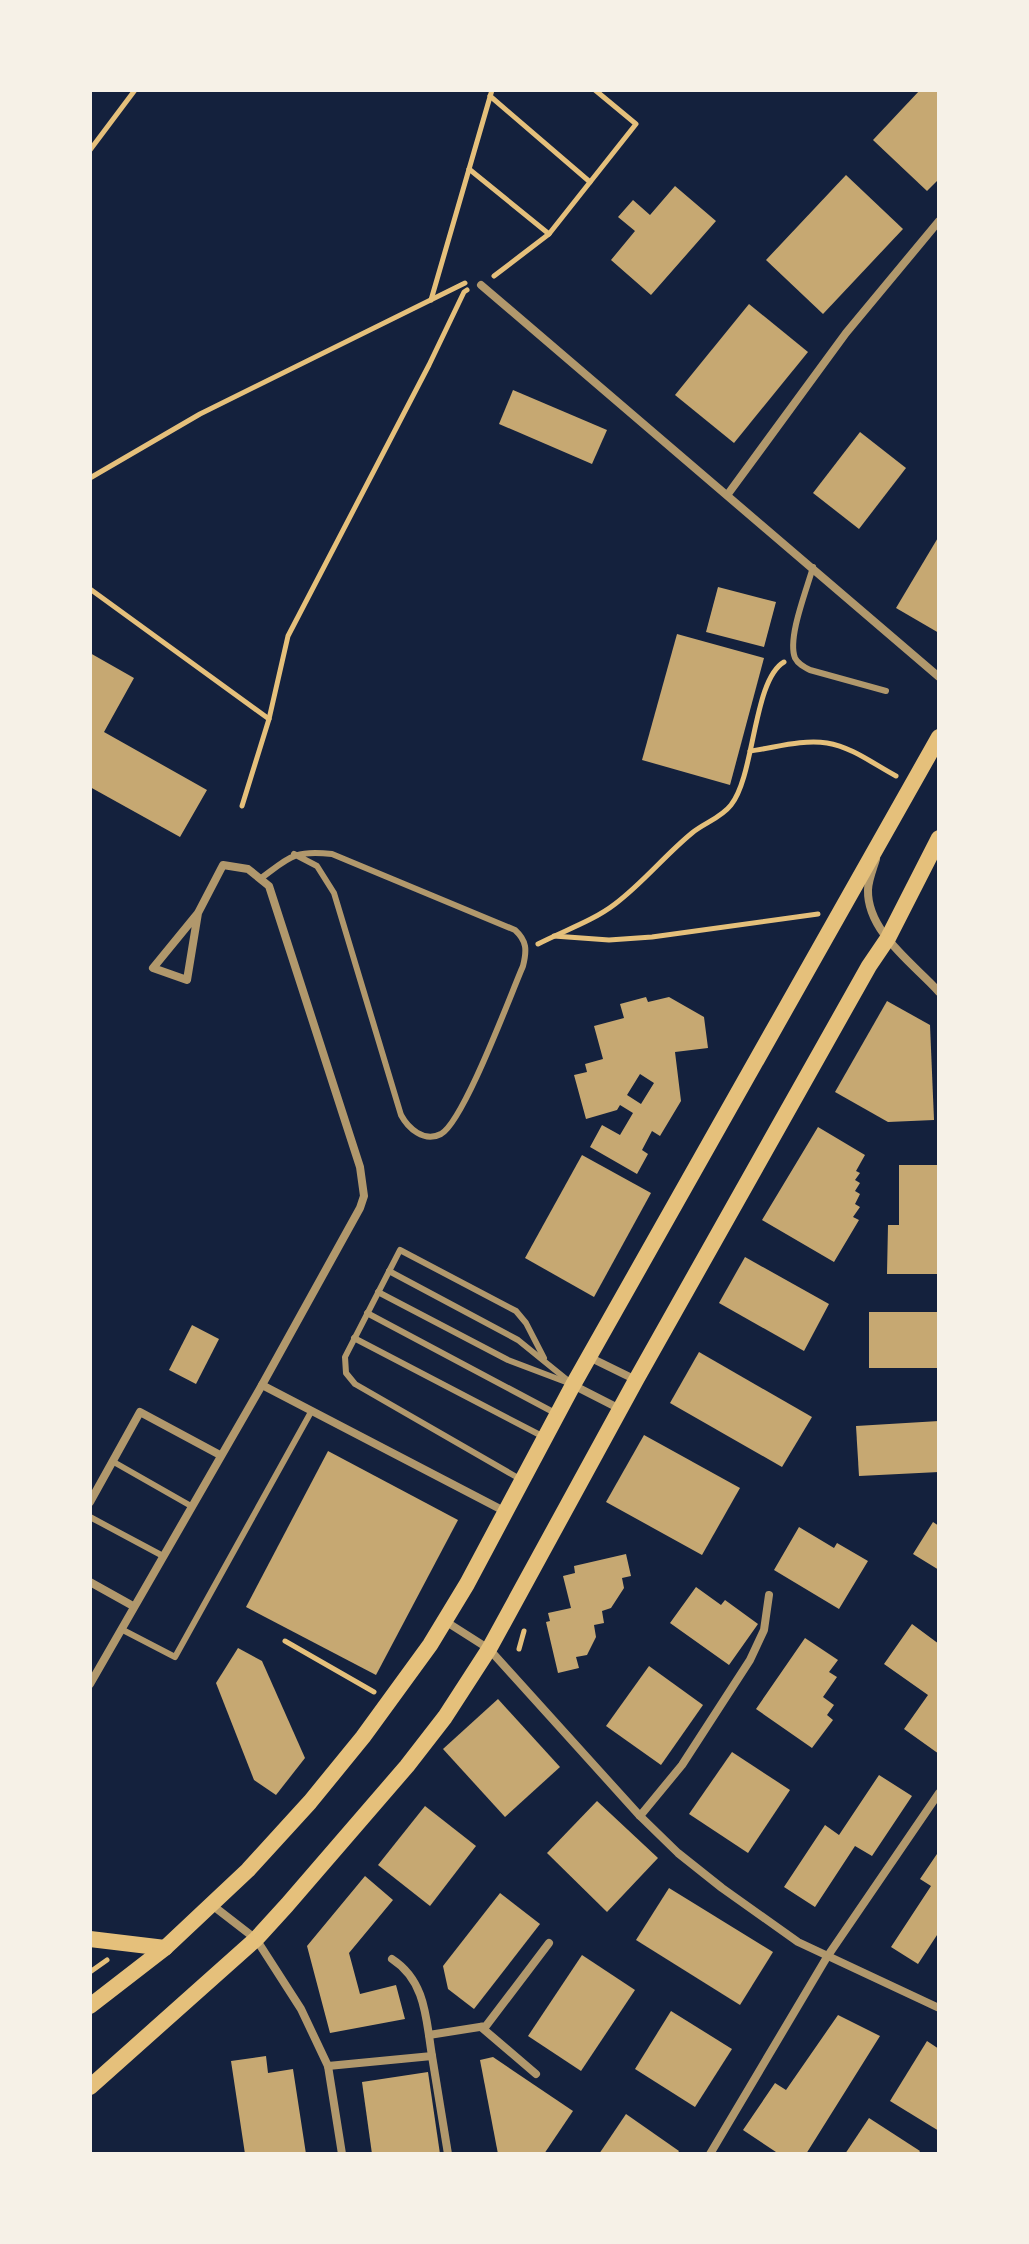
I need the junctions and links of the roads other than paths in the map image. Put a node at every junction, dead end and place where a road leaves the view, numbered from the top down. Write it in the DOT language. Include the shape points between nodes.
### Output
graph roads {
  1 [pos="939,221"];
  2 [pos="481,285"];
  3 [pos="728,494"];
  4 [pos="813,567"];
  5 [pos="939,677"];
  6 [pos="886,691"];
  7 [pos="939,737"];
  8 [pos="939,838"];
  9 [pos="881,841"];
  10 [pos="294,854"];
  11 [pos="260,879"];
  12 [pos="198,913"];
  13 [pos="888,938"];
  14 [pos="939,992"];
  15 [pos="389,1271"];
  16 [pos="378,1292"];
  17 [pos="367,1313"];
  18 [pos="354,1338"];
  19 [pos="589,1357"];
  20 [pos="544,1358"];
  21 [pos="636,1380"];
  22 [pos="262,1385"];
  23 [pos="573,1385"];
  24 [pos="620,1409"];
  25 [pos="311,1412"];
  26 [pos="558,1415"];
  27 [pos="546,1438"];
  28 [pos="220,1455"];
  29 [pos="112,1461"];
  30 [pos="523,1480"];
  31 [pos="90,1502"];
  32 [pos="191,1506"];
  33 [pos="506,1512"];
  34 [pos="90,1517"];
  35 [pos="163,1556"];
  36 [pos="90,1582"];
  37 [pos="769,1595"];
  38 [pos="133,1606"];
  39 [pos="445,1621"];
  40 [pos="121,1629"];
  41 [pos="489,1649"];
  42 [pos="90,1684"];
  43 [pos="939,1793"];
  44 [pos="640,1816"];
  45 [pos="212,1905"];
  46 [pos="90,1939"];
  47 [pos="256,1939"];
  48 [pos="549,1943"];
  49 [pos="165,1948"];
  50 [pos="827,1957"];
  51 [pos="392,1959"];
  52 [pos="90,2006"];
  53 [pos="939,2008"];
  54 [pos="481,2027"];
  55 [pos="429,2035"];
  56 [pos="432,2056"];
  57 [pos="328,2066"];
  58 [pos="536,2074"];
  59 [pos="90,2087"];
  60 [pos="342,2154"];
  61 [pos="448,2154"];
  62 [pos="710,2154"];
  1 -- 3 [label="street" via="846,333"];
  2 -- 3 [label="street"];
  3 -- 4 [label="street"];
  4 -- 5 [label="street"];
  4 -- 6 [label="lane" via="795,629 794,656 810,670"];
  7 -- 9 [label="main road"];
  8 -- 13 [label="main road"];
  9 -- 13 [label="street" via="868,890 873,916"];
  9 -- 19 [label="main road"];
  10 -- 10 [label="lane" via="332,854 522,937 527,950 523,966 470,1090 447,1129 432,1137 408,1127 401,1115 334,893 317,866"];
  10 -- 11 [label="lane"];
  11 -- 12 [label="street" via="248,869 223,865"];
  11 -- 22 [label="street" via="269,886 360,1167 364,1196"];
  12 -- 12 [label="street" via="187,980 153,968 189,924"];
  13 -- 14 [label="street"];
  13 -- 21 [label="main road"];
  15 -- 16 [label="lane"];
  15 -- 20 [label="lane"];
  15 -- 20 [label="lane" via="400,1250 516,1311"];
  16 -- 17 [label="lane"];
  16 -- 23 [label="lane" via="508,1360"];
  17 -- 18 [label="lane"];
  17 -- 26 [label="lane"];
  18 -- 27 [label="lane"];
  18 -- 30 [label="lane" via="344,1364 351,1381"];
  19 -- 21 [label="street"];
  19 -- 23 [label="main road"];
  20 -- 23 [label="lane"];
  21 -- 24 [label="main road"];
  22 -- 25 [label="street"];
  22 -- 28 [label="street"];
  23 -- 24 [label="street"];
  23 -- 26 [label="main road"];
  24 -- 41 [label="main road"];
  25 -- 33 [label="street"];
  25 -- 40 [label="lane" via="175,1657"];
  26 -- 27 [label="main road"];
  27 -- 30 [label="main road"];
  28 -- 29 [label="street" via="140,1412"];
  28 -- 32 [label="street"];
  29 -- 31 [label="street"];
  29 -- 32 [label="lane"];
  30 -- 33 [label="main road"];
  32 -- 35 [label="street"];
  33 -- 39 [label="main road"];
  34 -- 35 [label="lane"];
  35 -- 38 [label="street"];
  36 -- 38 [label="street"];
  37 -- 44 [label="street" via="764,1630 750,1660 682,1765"];
  38 -- 40 [label="street"];
  39 -- 41 [label="street"];
  39 -- 45 [label="main road" via="390,1702 310,1802"];
  40 -- 42 [label="street"];
  41 -- 44 [label="street"];
  41 -- 47 [label="main road" via="407,1766"];
  43 -- 50 [label="street"];
  44 -- 50 [label="street" via="722,1888"];
  45 -- 47 [label="street"];
  45 -- 49 [label="main road"];
  46 -- 49 [label="main road"];
  47 -- 57 [label="street" via="301,2009"];
  47 -- 59 [label="main road"];
  48 -- 54 [label="street"];
  49 -- 52 [label="main road"];
  50 -- 53 [label="street"];
  50 -- 62 [label="street"];
  51 -- 55 [label="street" via="418,1987"];
  54 -- 55 [label="street"];
  54 -- 58 [label="street"];
  55 -- 56 [label="street"];
  56 -- 57 [label="street"];
  56 -- 61 [label="street"];
  57 -- 60 [label="street"];
}
